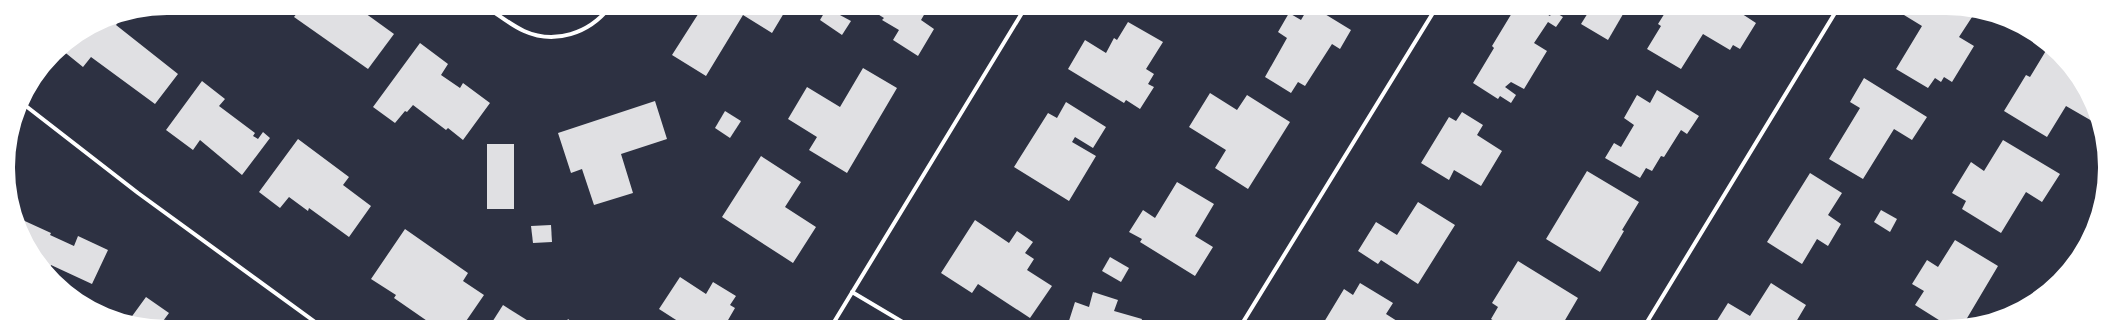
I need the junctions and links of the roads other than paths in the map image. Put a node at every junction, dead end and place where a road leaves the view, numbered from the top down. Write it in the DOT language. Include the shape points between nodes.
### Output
graph roads {
  1 [pos="498,15"];
  2 [pos="602,15"];
  3 [pos="1021,15"];
  4 [pos="1432,15"];
  5 [pos="1834,15"];
  6 [pos="28,107"];
  7 [pos="852,292"];
  8 [pos="312,320"];
  9 [pos="835,320"];
  10 [pos="899,320"];
  11 [pos="1244,320"];
  12 [pos="1648,320"];
  1 -- 2 [label="street" via="531,34 552,37 576,33 596,22"];
  3 -- 7 [label="street"];
  4 -- 11 [label="street"];
  5 -- 12 [label="street"];
  6 -- 8 [label="street" via="138,193"];
  7 -- 9 [label="street"];
  7 -- 10 [label="street"];
}
